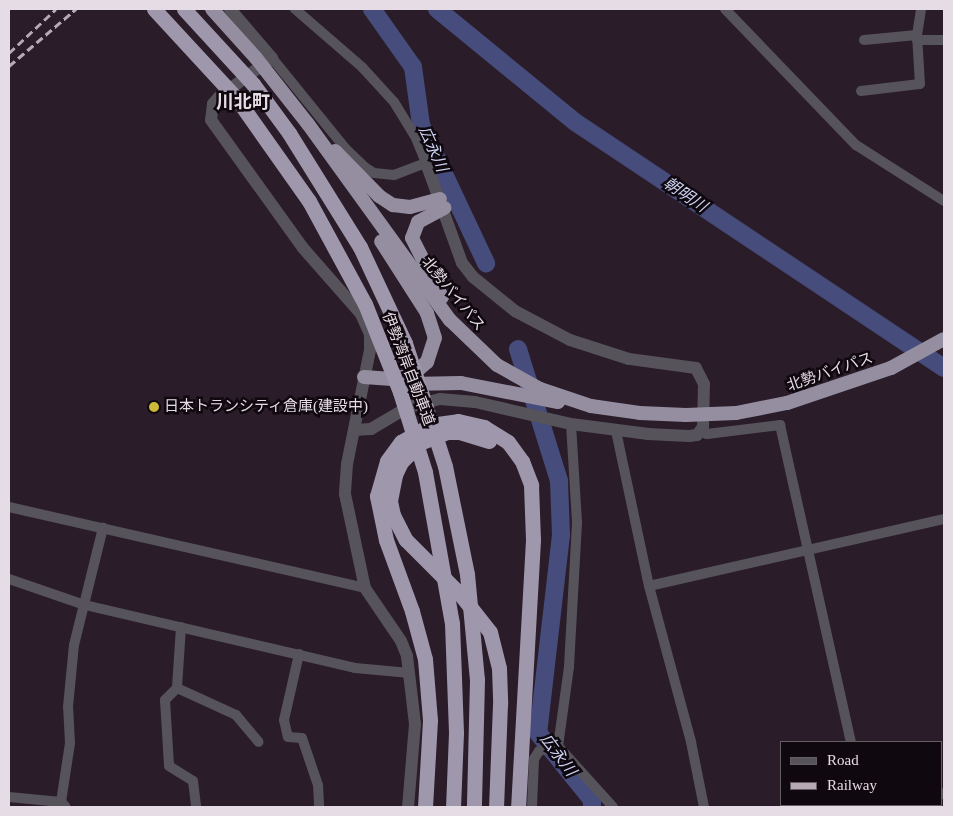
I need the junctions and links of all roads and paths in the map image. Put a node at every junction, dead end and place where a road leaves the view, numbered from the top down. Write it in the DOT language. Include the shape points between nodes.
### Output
graph roads {
  1 [pos="154,9"];
  2 [pos="184,9"];
  3 [pos="212,9"];
  4 [pos="230,9"];
  5 [pos="295,9"];
  6 [pos="725,9"];
  7 [pos="921,9"];
  8 [pos="917,38"];
  9 [pos="864,40"];
  10 [pos="944,40"];
  11 [pos="272,58"];
  12 [pos="861,91"];
  13 [pos="308,124"];
  14 [pos="327,151"];
  15 [pos="426,163"];
  16 [pos="944,201"];
  17 [pos="442,203"];
  18 [pos="943,341"];
  19 [pos="513,373"];
  20 [pos="364,377"];
  21 [pos="543,395"];
  22 [pos="571,424"];
  23 [pos="354,430"];
  24 [pos="616,431"];
  25 [pos="700,432"];
  26 [pos="9,507"];
  27 [pos="944,518"];
  28 [pos="102,528"];
  29 [pos="808,549"];
  30 [pos="9,579"];
  31 [pos="649,586"];
  32 [pos="365,588"];
  33 [pos="86,605"];
  34 [pos="181,627"];
  35 [pos="299,654"];
  36 [pos="410,673"];
  37 [pos="177,688"];
  38 [pos="851,741"];
  39 [pos="259,742"];
  40 [pos="558,746"];
  41 [pos="9,797"];
  42 [pos="63,805"];
  43 [pos="196,807"];
  44 [pos="319,807"];
  45 [pos="408,807"];
  46 [pos="425,807"];
  47 [pos="453,807"];
  48 [pos="474,807"];
  49 [pos="496,807"];
  50 [pos="508,807"];
  51 [pos="518,807"];
  52 [pos="532,807"];
  53 [pos="613,807"];
  54 [pos="704,807"];
  1 -- 47 [label="highway, 伊勢湾岸自動車道, bridge" via="237,99 309,201 364,304 397,384 425,472 446,574 455,676"];
  2 -- 48 [label="highway, 伊勢湾岸自動車道, bridge" via="253,84 322,182 360,246 405,343 445,466 467,574 477,680"];
  3 -- 13 [label="highway, 北勢バイパス, bridge"];
  4 -- 11 [label="street"];
  5 -- 15 [label="street" via="380,84 406,119"];
  6 -- 16 [label="street" via="856,145"];
  7 -- 8 [label="street"];
  8 -- 9 [label="street"];
  8 -- 10 [label="street"];
  8 -- 12 [label="street" via="920,84"];
  11 -- 15 [label="street" via="346,149 366,168 374,173 394,175"];
  11 -- 20 [label="street" via="219,97 213,104 211,120 302,248 368,325 371,342"];
  13 -- 14 [label="highway, 北勢バイパス"];
  13 -- 17 [label="highway" via="385,201 410,207"];
  14 -- 19 [label="highway, 北勢バイパス" via="450,320 481,352"];
  14 -- 20 [label="highway" via="344,186 427,313 434,330 434,346 420,370 402,378"];
  15 -- 17 [label="street"];
  17 -- 19 [label="highway" via="418,222 412,232 414,245 456,319"];
  17 -- 25 [label="street" via="466,270 515,311 550,331 604,352 700,370 704,403"];
  18 -- 21 [label="highway, 北勢バイパス, bridge" via="890,368 787,403 736,413 686,416 640,413"];
  19 -- 21 [label="highway"];
  20 -- 21 [label="highway" via="403,383 461,384 516,396"];
  20 -- 23 [label="street"];
  22 -- 23 [label="street" via="475,402 440,399 408,407 371,429"];
  22 -- 24 [label="street"];
  22 -- 40 [label="street" via="577,523 569,667"];
  23 -- 32 [label="street" via="345,494"];
  24 -- 25 [label="street" via="690,436"];
  24 -- 31 [label="street"];
  25 -- 29 [label="street" via="707,434 780,425"];
  26 -- 28 [label="street"];
  27 -- 29 [label="street"];
  28 -- 32 [label="street"];
  28 -- 33 [label="street"];
  29 -- 31 [label="street"];
  29 -- 38 [label="street"];
  30 -- 33 [label="street"];
  31 -- 54 [label="street" via="691,742"];
  32 -- 36 [label="street" via="401,641"];
  33 -- 34 [label="street"];
  33 -- 42 [label="street" via="74,645 68,707 70,744"];
  34 -- 35 [label="street"];
  34 -- 37 [label="street"];
  35 -- 36 [label="street" via="355,668"];
  35 -- 44 [label="street" via="284,720 288,736 302,738 318,784"];
  36 -- 45 [label="street" via="415,724"];
  37 -- 39 [label="street" via="236,715"];
  37 -- 43 [label="street" via="165,700 169,766 193,781"];
  40 -- 52 [label="street" via="539,751 534,758"];
  40 -- 53 [label="street"];
  41 -- 42 [label="street"];
  46 -- 51 [label="highway" via="430,720 425,659 412,611 386,540 377,496 386,462 401,442 420,429 444,422 471,423 498,434 516,450 527,472 534,510"];
  49 -- 50 [label="highway" via="500,704 497,655 490,632 460,594 415,552 393,516 391,487 402,462 420,443 447,432 473,434 496,445 514,466 523,491 523,547"];
}
